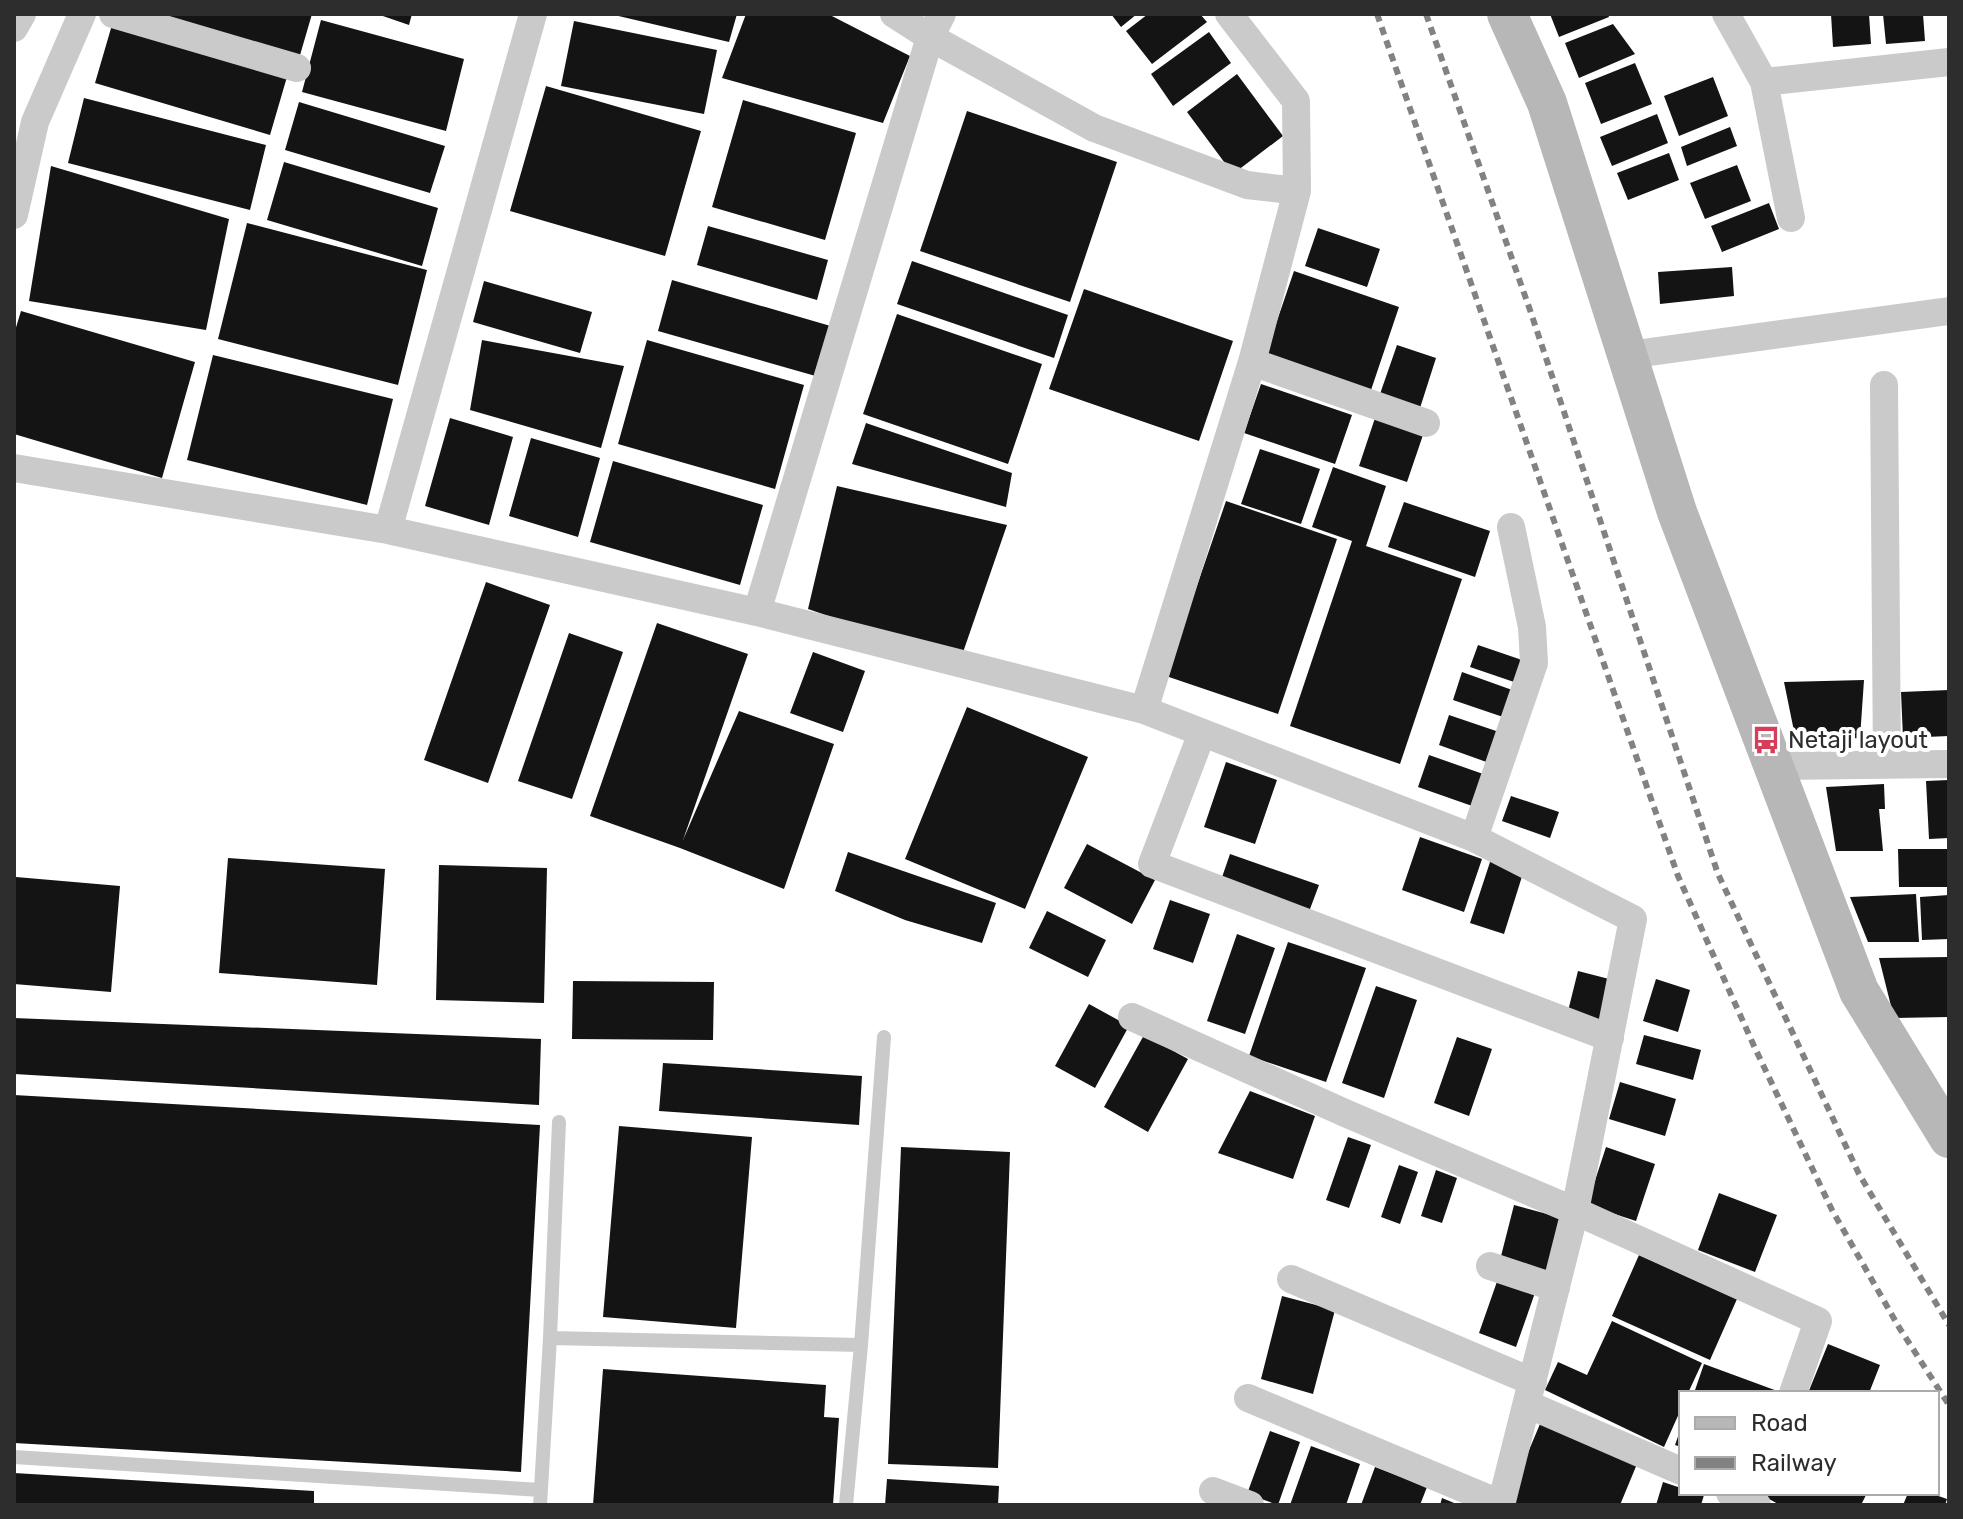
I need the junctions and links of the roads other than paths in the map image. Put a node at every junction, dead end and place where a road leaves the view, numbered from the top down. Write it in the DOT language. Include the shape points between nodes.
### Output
graph roads {
  1 [pos="22,14"];
  2 [pos="82,14"];
  3 [pos="113,14"];
  4 [pos="533,14"];
  5 [pos="894,14"];
  6 [pos="1229,14"];
  7 [pos="1507,14"];
  8 [pos="1726,14"];
  9 [pos="936,25"];
  10 [pos="14,28"];
  11 [pos="1949,62"];
  12 [pos="297,68"];
  13 [pos="1764,82"];
  14 [pos="1297,191"];
  15 [pos="14,215"];
  16 [pos="1791,218"];
  17 [pos="1949,311"];
  18 [pos="1628,355"];
  19 [pos="1252,362"];
  20 [pos="1884,385"];
  21 [pos="1426,423"];
  22 [pos="14,468"];
  23 [pos="1511,527"];
  24 [pos="388,530"];
  25 [pos="757,612"];
  26 [pos="1144,710"];
  27 [pos="1202,733"];
  28 [pos="1887,763"];
  29 [pos="1949,764"];
  30 [pos="1774,766"];
  31 [pos="1474,838"];
  32 [pos="1132,1017"];
  33 [pos="884,1037"];
  34 [pos="1610,1038"];
  35 [pos="1944,1116"];
  36 [pos="559,1122"];
  37 [pos="1575,1211"];
  38 [pos="1490,1266"];
  39 [pos="1291,1279"];
  40 [pos="1556,1288"];
  41 [pos="550,1338"];
  42 [pos="861,1345"];
  43 [pos="1794,1391"];
  44 [pos="1530,1393"];
  45 [pos="1248,1398"];
  46 [pos="14,1457"];
  47 [pos="1679,1470"];
  48 [pos="1213,1491"];
  49 [pos="540,1498"];
  50 [pos="846,1505"];
  51 [pos="1250,1505"];
  52 [pos="1501,1505"];
  1 -- 10 [label="street"];
  2 -- 15 [label="street" via="35,122"];
  3 -- 12 [label="street"];
  4 -- 24 [label="street"];
  5 -- 9 [label="street"];
  6 -- 14 [label="street" via="1296,101"];
  7 -- 18 [label="street" via="1547,103"];
  8 -- 13 [label="street"];
  9 -- 14 [label="street" via="1094,128 1247,185"];
  9 -- 25 [label="street"];
  11 -- 13 [label="street"];
  13 -- 16 [label="street"];
  14 -- 19 [label="street"];
  17 -- 18 [label="street"];
  18 -- 30 [label="street" via="1677,512"];
  19 -- 21 [label="street"];
  19 -- 26 [label="street"];
  20 -- 28 [label="street"];
  22 -- 24 [label="street"];
  23 -- 31 [label="street" via="1532,627 1534,663"];
  24 -- 25 [label="street"];
  25 -- 26 [label="street"];
  26 -- 27 [label="street"];
  27 -- 31 [label="street"];
  27 -- 34 [label="street" via="1152,864"];
  28 -- 29 [label="street"];
  28 -- 30 [label="street"];
  30 -- 35 [label="street" via="1859,991"];
  31 -- 34 [label="street" via="1633,919"];
  32 -- 37 [label="street"];
  33 -- 42 [label="lane"];
  34 -- 37 [label="street"];
  36 -- 41 [label="lane"];
  37 -- 40 [label="street"];
  37 -- 43 [label="street" via="1818,1321"];
  38 -- 40 [label="street"];
  39 -- 44 [label="street"];
  40 -- 44 [label="street"];
  41 -- 42 [label="lane"];
  41 -- 49 [label="lane"];
  42 -- 50 [label="lane"];
  44 -- 47 [label="street"];
  44 -- 52 [label="street"];
  45 -- 52 [label="street"];
  46 -- 49 [label="lane"];
  48 -- 51 [label="street"];
}
